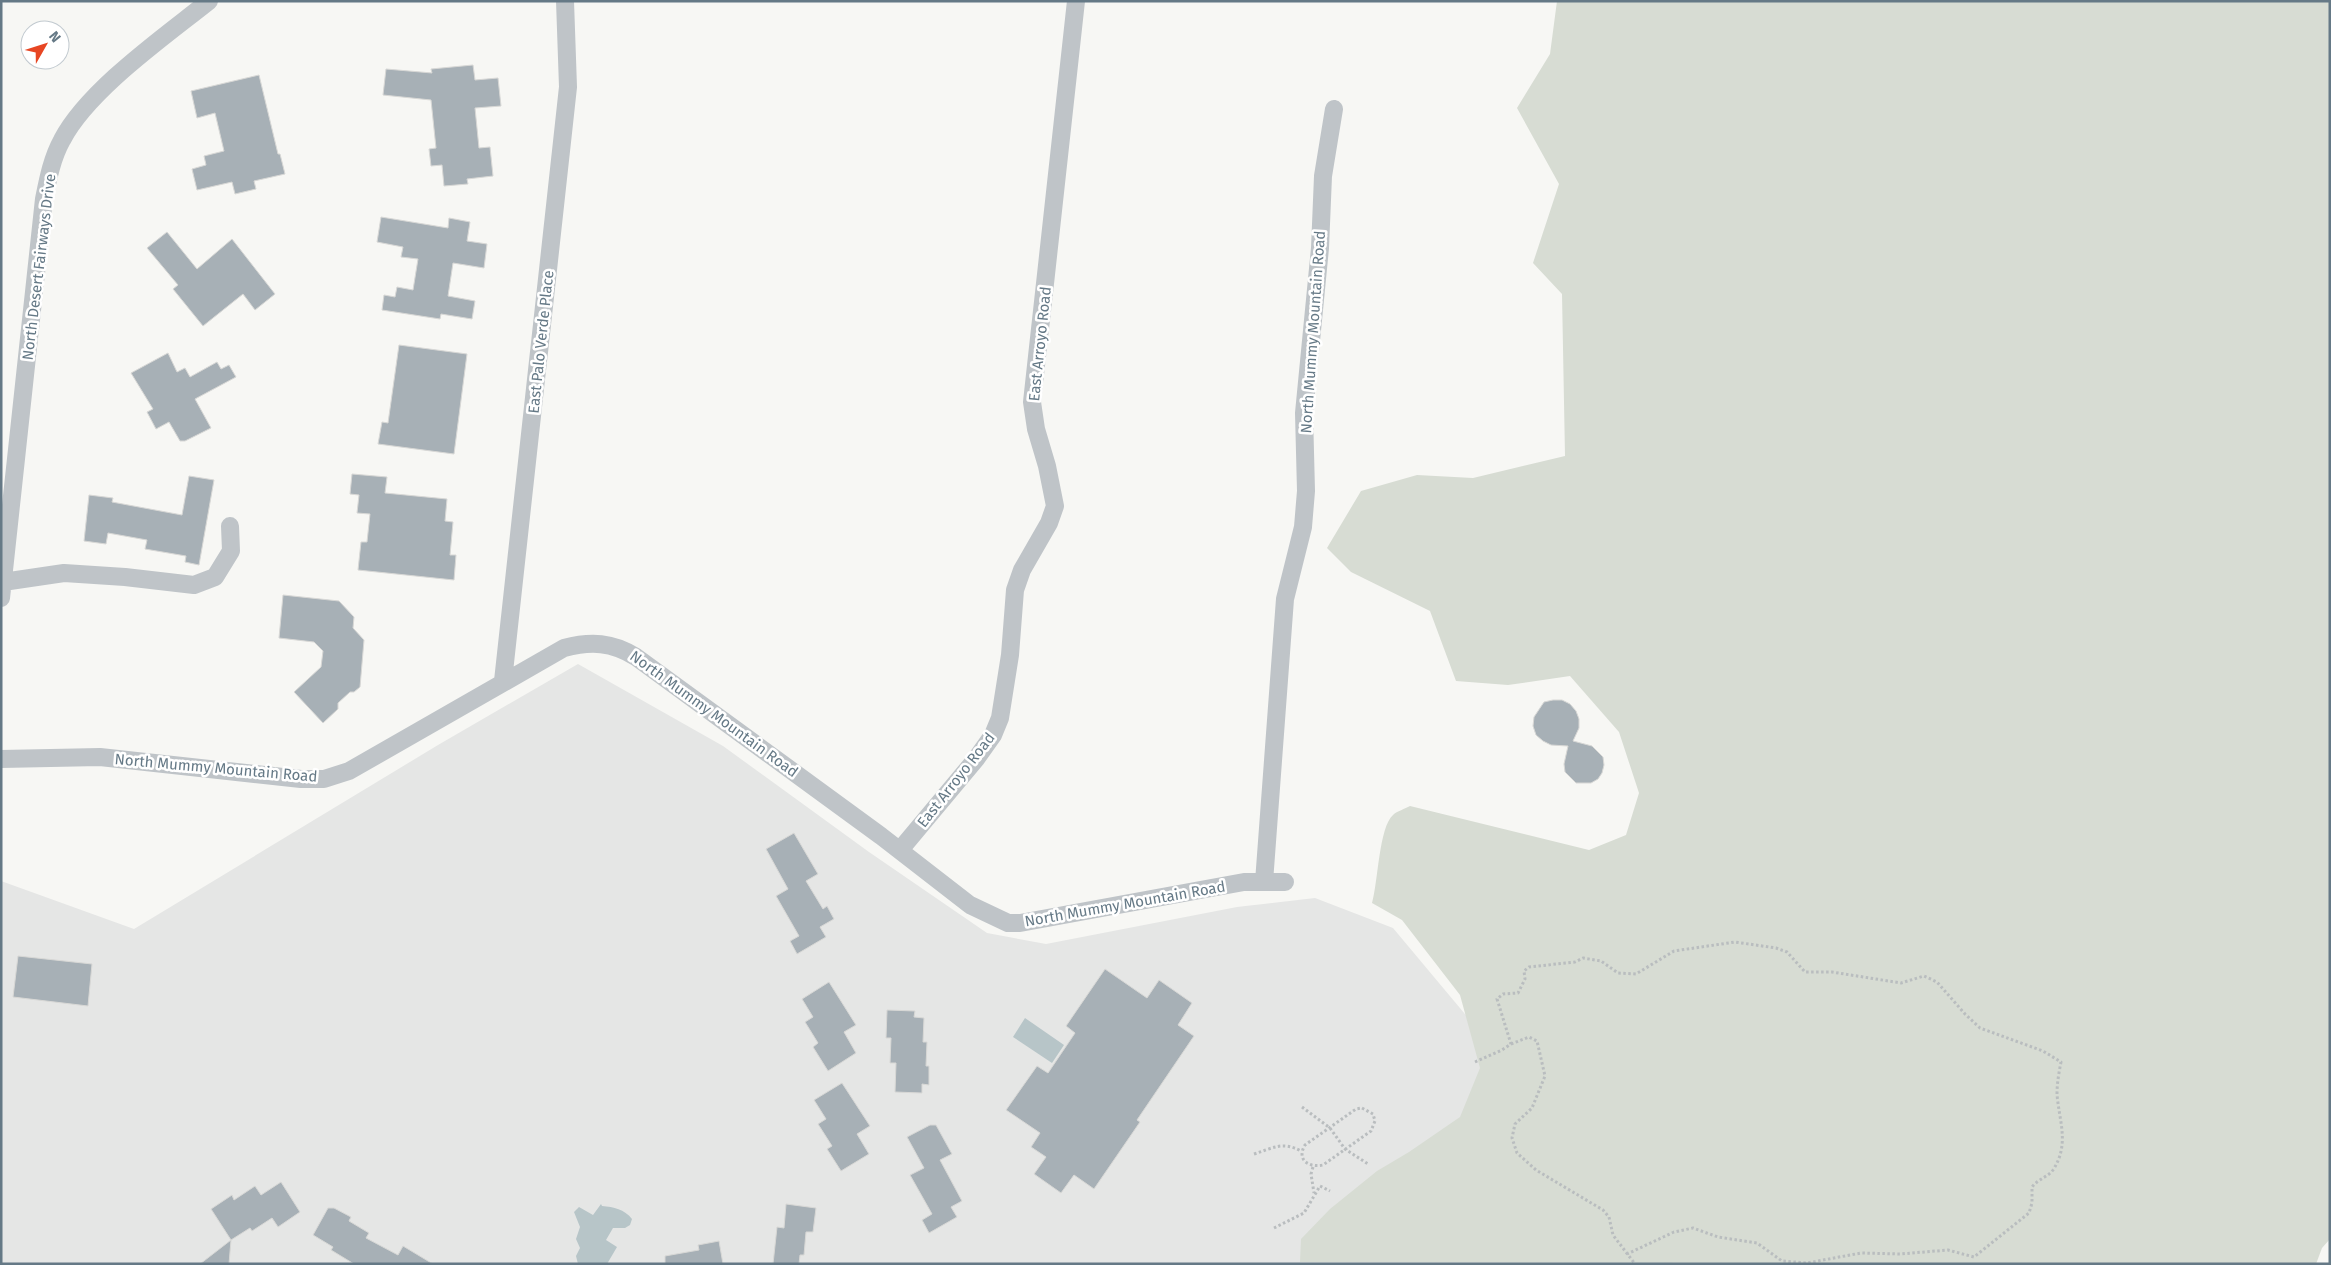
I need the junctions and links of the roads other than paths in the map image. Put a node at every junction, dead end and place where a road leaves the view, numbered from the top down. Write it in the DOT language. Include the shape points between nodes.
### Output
graph roads {
  1 [pos="209,1"];
  2 [pos="565,1"];
  3 [pos="1076,1"];
  4 [pos="1334,109"];
  5 [pos="230,526"];
  6 [pos="2,590"];
  7 [pos="503,682"];
  8 [pos="1,759"];
  9 [pos="900,850"];
  10 [pos="1264,882"];
  11 [pos="1285,882"];
  1 -- 6 [label="street, North Desert Fairways Drive" via="94,98 64,136 53,162 44,199"];
  2 -- 7 [label="street, East Palo Verde Place" via="568,87"];
  3 -- 9 [label="street, East Arroyo Road" via="1032,402 1054,506 1049,523 1022,570 1015,590 1004,698 993,735"];
  4 -- 10 [label="street, North Mummy Mountain Road" via="1323,176 1320,248 1304,413 1306,491 1302,527 1285,600"];
  5 -- 6 [label="street" via="231,551 214,577 194,585 64,573"];
  7 -- 8 [label="street, North Mummy Mountain Road" via="349,771 324,779 100,757"];
  7 -- 9 [label="street, North Mummy Mountain Road" via="564,648 595,642 622,648"];
  9 -- 10 [label="street, North Mummy Mountain Road" via="970,905 1008,923 1230,884"];
  10 -- 11 [label="street, North Mummy Mountain Road"];
}
